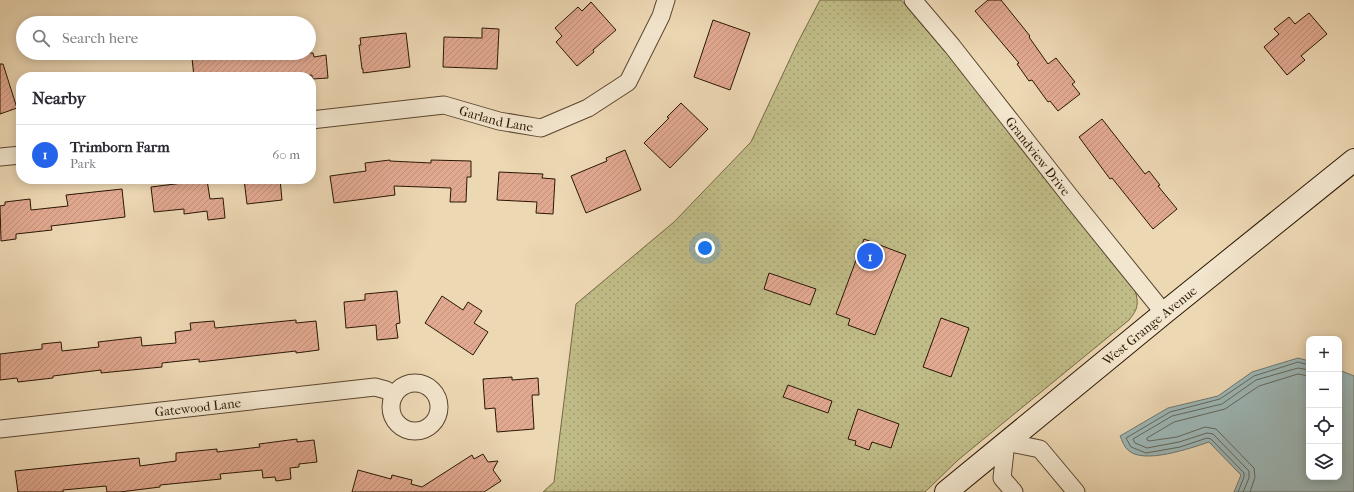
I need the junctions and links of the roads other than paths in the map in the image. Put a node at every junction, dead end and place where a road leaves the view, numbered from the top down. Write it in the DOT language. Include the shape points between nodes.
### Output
graph roads {
  1 [pos="666,0"];
  2 [pos="912,0"];
  3 [pos="316,119"];
  4 [pos="16,155"];
  5 [pos="0,157"];
  6 [pos="1354,160"];
  7 [pos="1164,312"];
  8 [pos="394,395"];
  9 [pos="0,429"];
  10 [pos="1006,442"];
  11 [pos="946,492"];
  12 [pos="1014,492"];
  13 [pos="1076,492"];
  1 -- 3 [label="street, Garland Lane" via="661,16 628,82 588,108 541,128 444,105"];
  2 -- 7 [label="street, Grandview Drive" via="952,46"];
  4 -- 5 [label="street"];
  6 -- 7 [label="street, West Grange Avenue"];
  7 -- 10 [label="street, West Grange Avenue"];
  8 -- 9 [label="street, Gatewood Lane" via="375,386"];
  10 -- 11 [label="street, West Grange Avenue"];
  10 -- 12 [label="street" via="1002,478"];
  10 -- 13 [label="street" via="1040,449"];
}
